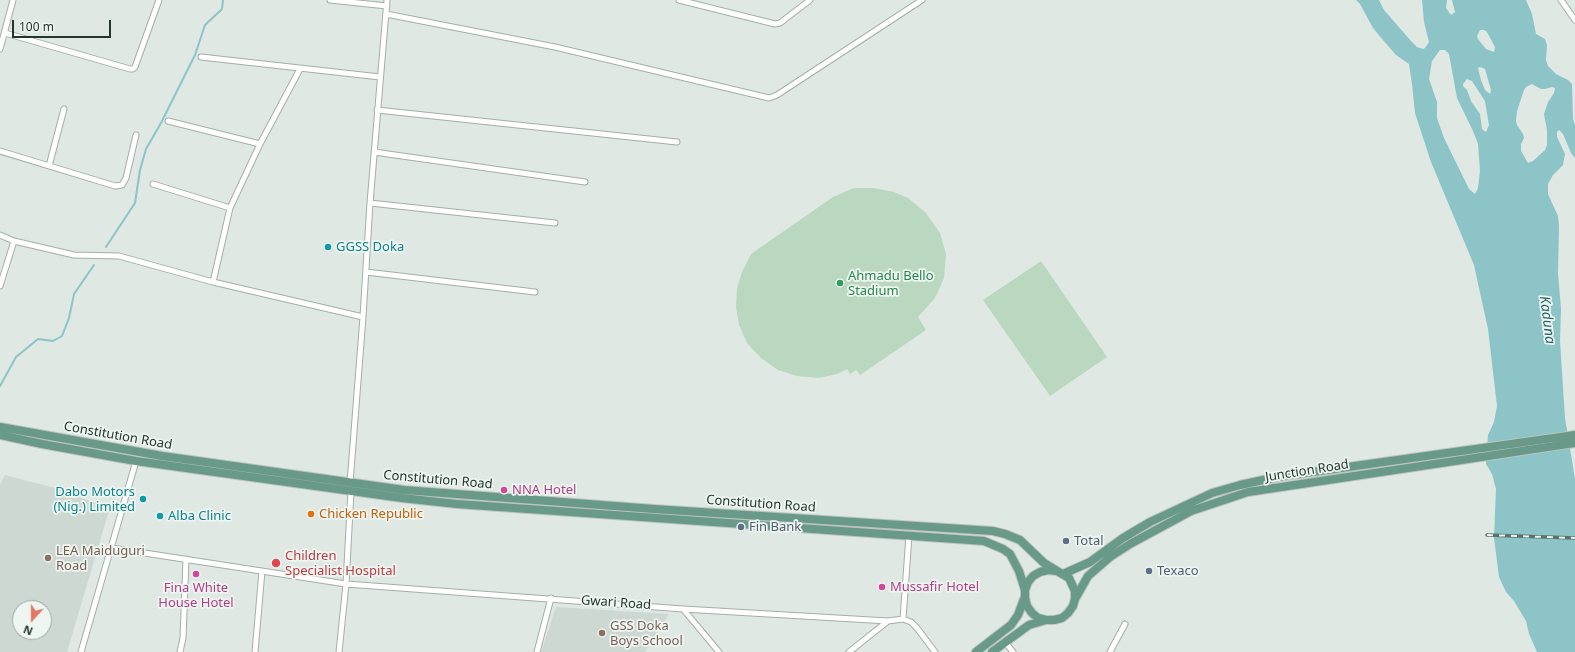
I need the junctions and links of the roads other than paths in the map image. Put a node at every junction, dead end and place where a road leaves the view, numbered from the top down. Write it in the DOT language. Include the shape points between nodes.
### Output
graph roads {
  1 [pos="13,0"];
  2 [pos="159,0"];
  3 [pos="330,0"];
  4 [pos="679,0"];
  5 [pos="810,0"];
  6 [pos="922,0"];
  7 [pos="1561,0"];
  8 [pos="387,3"];
  9 [pos="386,14"];
  10 [pos="1575,20"];
  11 [pos="5,33"];
  12 [pos="0,49"];
  13 [pos="201,57"];
  14 [pos="300,68"];
  15 [pos="380,77"];
  16 [pos="64,109"];
  17 [pos="377,110"];
  18 [pos="168,121"];
  19 [pos="136,135"];
  20 [pos="677,142"];
  21 [pos="260,144"];
  22 [pos="0,151"];
  23 [pos="374,152"];
  24 [pos="49,166"];
  25 [pos="585,182"];
  26 [pos="153,184"];
  27 [pos="370,203"];
  28 [pos="230,208"];
  29 [pos="555,223"];
  30 [pos="0,235"];
  31 [pos="14,241"];
  32 [pos="366,272"];
  33 [pos="213,282"];
  34 [pos="0,286"];
  35 [pos="535,292"];
  36 [pos="363,317"];
  37 [pos="0,427"];
  38 [pos="0,435"];
  39 [pos="1575,435"];
  40 [pos="1575,443"];
  41 [pos="136,461"];
  42 [pos="351,487"];
  43 [pos="746,515"];
  44 [pos="745,524"];
  45 [pos="909,535"];
  46 [pos="112,548"];
  47 [pos="186,559"];
  48 [pos="262,571"];
  49 [pos="1060,572"];
  50 [pos="346,584"];
  51 [pos="1025,594"];
  52 [pos="551,598"];
  53 [pos="1075,599"];
  54 [pos="683,608"];
  55 [pos="903,619"];
  56 [pos="1046,620"];
  57 [pos="888,621"];
  58 [pos="1125,624"];
  59 [pos="1005,642"];
  60 [pos="81,652"];
  61 [pos="180,652"];
  62 [pos="255,652"];
  63 [pos="339,652"];
  64 [pos="537,652"];
  65 [pos="719,652"];
  66 [pos="849,652"];
  67 [pos="935,652"];
  68 [pos="976,652"];
  69 [pos="992,652"];
  70 [pos="1013,652"];
  71 [pos="1110,652"];
  1 -- 11 [label="street"];
  2 -- 11 [label="street" via="135,67 130,69"];
  3 -- 8 [label="street"];
  4 -- 5 [label="street" via="775,24"];
  6 -- 9 [label="street" via="769,98 556,47"];
  7 -- 10 [label="street"];
  8 -- 9 [label="street"];
  9 -- 15 [label="street"];
  11 -- 12 [label="street"];
  13 -- 14 [label="street"];
  14 -- 15 [label="street"];
  14 -- 21 [label="street"];
  15 -- 17 [label="street"];
  16 -- 24 [label="street"];
  17 -- 20 [label="street"];
  17 -- 23 [label="street"];
  18 -- 21 [label="street"];
  19 -- 24 [label="street" via="122,185 115,186"];
  21 -- 28 [label="street"];
  22 -- 24 [label="street"];
  23 -- 25 [label="street"];
  23 -- 27 [label="street"];
  26 -- 28 [label="street"];
  27 -- 29 [label="street"];
  27 -- 32 [label="street"];
  28 -- 33 [label="street"];
  30 -- 31 [label="street"];
  31 -- 33 [label="street" via="74,255 120,256"];
  31 -- 34 [label="street"];
  32 -- 35 [label="street"];
  32 -- 36 [label="street"];
  33 -- 36 [label="street"];
  36 -- 42 [label="street"];
  37 -- 42 [label="main road, Constitution Road"];
  38 -- 41 [label="main road, Constitution Road"];
  39 -- 49 [label="main road, Junction Road" via="1277,477 1240,485 1212,493 1150,522 1090,562"];
  40 -- 53 [label="main road, Junction Road" via="1248,492 1191,511 1130,544 1088,576"];
  41 -- 42 [label="main road, Constitution Road"];
  41 -- 46 [label="street"];
  42 -- 43 [label="main road, Constitution Road"];
  42 -- 44 [label="main road, Constitution Road" via="402,498 503,508"];
  42 -- 50 [label="street"];
  43 -- 44 [label="main road"];
  43 -- 49 [label="main road, Constitution Road" via="993,531 1020,540 1044,563"];
  44 -- 45 [label="main road, Constitution Road"];
  45 -- 51 [label="main road, Constitution Road" via="994,544 1003,549 1015,562 1024,581"];
  45 -- 55 [label="street"];
  46 -- 47 [label="street, Gwari Road"];
  46 -- 60 [label="street"];
  47 -- 48 [label="street, Gwari Road"];
  47 -- 61 [label="street" via="183,638"];
  48 -- 50 [label="street, Gwari Road"];
  48 -- 62 [label="street"];
  49 -- 51 [label="main road" via="1048,570 1033,576 1028,582"];
  49 -- 53 [label="main road" via="1073,585"];
  50 -- 52 [label="street, Gwari Road"];
  50 -- 63 [label="street"];
  51 -- 56 [label="main road" via="1027,606 1032,613"];
  51 -- 68 [label="main road" via="1021,610 1015,620"];
  52 -- 54 [label="street, Gwari Road"];
  52 -- 64 [label="street"];
  53 -- 56 [label="main road" via="1073,606 1062,618"];
  54 -- 57 [label="street, Gwari Road"];
  54 -- 65 [label="street"];
  55 -- 57 [label="street, Gwari Road"];
  55 -- 67 [label="street" via="917,628"];
  56 -- 59 [label="main road" via="1029,625"];
  57 -- 66 [label="street"];
  58 -- 71 [label="street"];
  59 -- 69 [label="main road"];
  59 -- 70 [label="street"];
}
